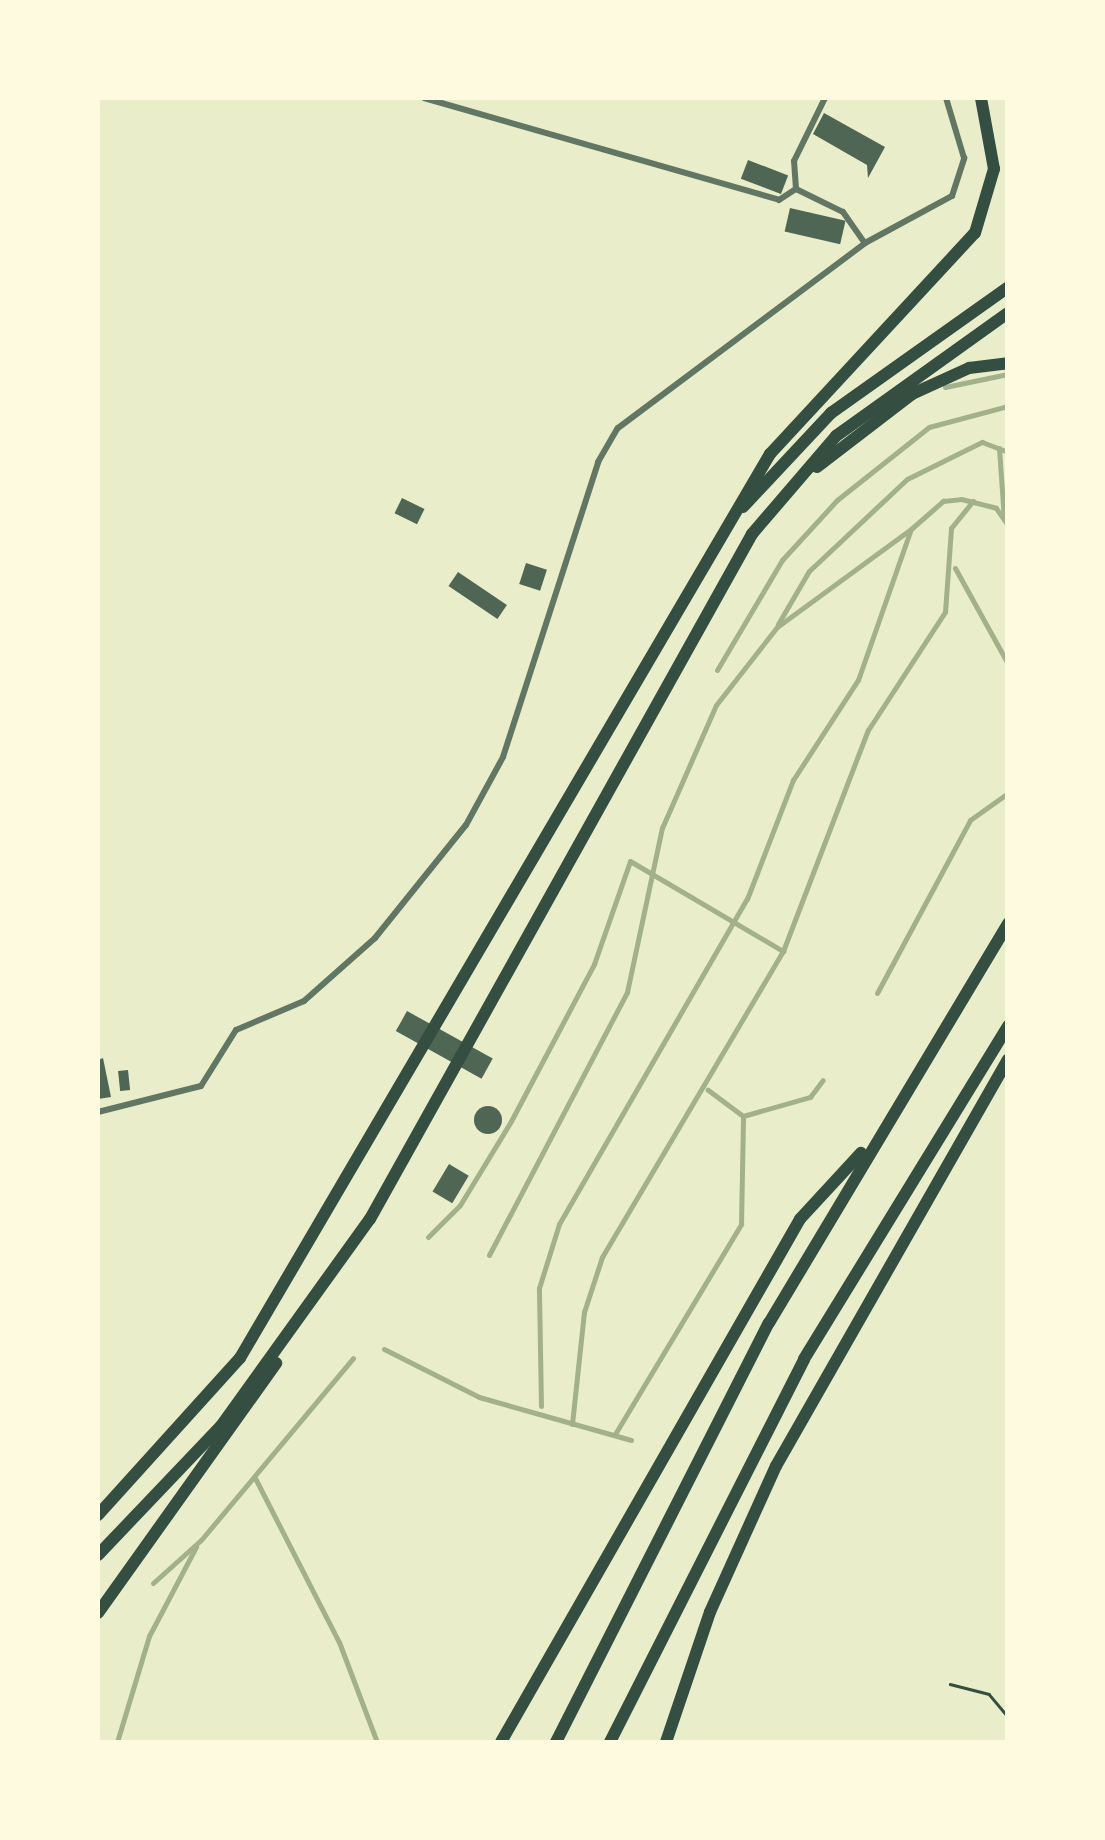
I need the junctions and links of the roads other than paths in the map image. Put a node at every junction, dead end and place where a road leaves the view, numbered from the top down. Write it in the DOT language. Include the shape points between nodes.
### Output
graph roads {
  1 [pos="424,98"];
  2 [pos="826,98"];
  3 [pos="946,98"];
  4 [pos="981,98"];
  5 [pos="796,189"];
  6 [pos="865,243"];
  7 [pos="1008,288"];
  8 [pos="1008,313"];
  9 [pos="1008,363"];
  10 [pos="771,510"];
  11 [pos="655,643"];
  12 [pos="1008,923"];
  13 [pos="1008,1026"];
  14 [pos="1008,1059"];
  15 [pos="98,1112"];
  16 [pos="876,1137"];
  17 [pos="291,1329"];
  18 [pos="98,1515"];
  19 [pos="98,1555"];
  20 [pos="98,1613"];
  21 [pos="501,1742"];
  22 [pos="556,1742"];
  23 [pos="610,1742"];
  24 [pos="666,1742"];
  1 -- 5 [label="street" via="779,200"];
  2 -- 5 [label="street" via="794,162"];
  3 -- 6 [label="street" via="964,158 952,196"];
  4 -- 11 [label="highway" via="994,169 975,234 770,454"];
  5 -- 6 [label="street" via="843,212"];
  6 -- 15 [label="street" via="618,428 598,462 503,757 466,825 376,938 304,1002 236,1030 200,1086"];
  7 -- 11 [label="highway" via="882,372 779,464"];
  8 -- 10 [label="highway" via="867,411"];
  9 -- 10 [label="highway" via="969,368 886,410"];
  10 -- 17 [label="highway" via="694,628 370,1219"];
  11 -- 18 [label="highway" via="248,1345"];
  12 -- 16 [label="highway"];
  13 -- 23 [label="highway" via="804,1359"];
  14 -- 24 [label="highway" via="776,1466 710,1612"];
  16 -- 21 [label="highway" via="800,1219"];
  16 -- 22 [label="highway" via="723,1407"];
  17 -- 19 [label="highway" via="221,1426"];
  17 -- 20 [label="highway" via="260,1393"];
}
